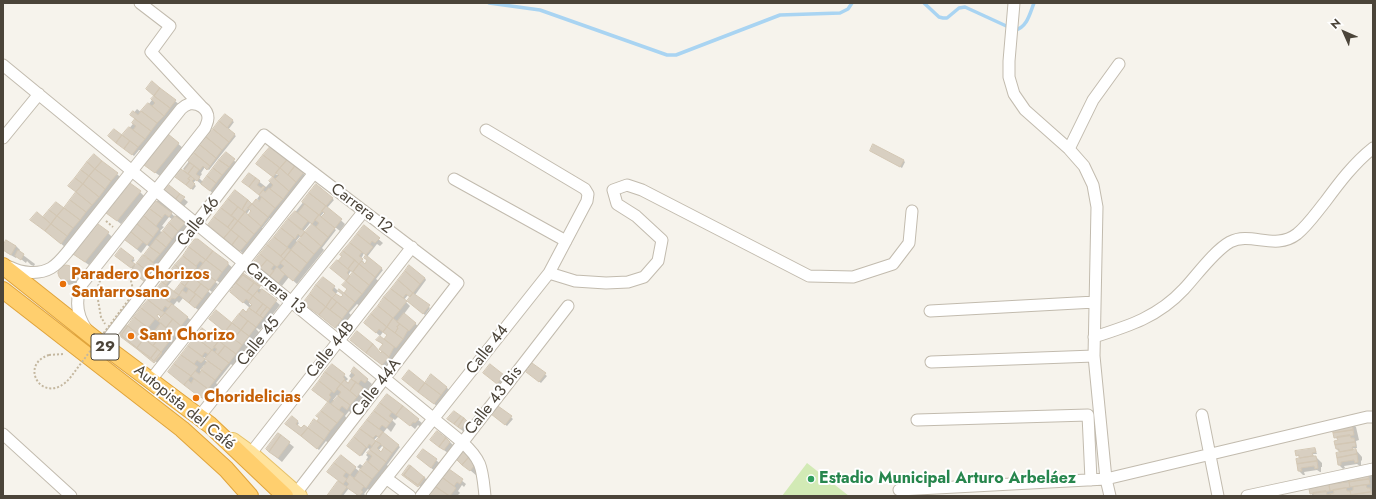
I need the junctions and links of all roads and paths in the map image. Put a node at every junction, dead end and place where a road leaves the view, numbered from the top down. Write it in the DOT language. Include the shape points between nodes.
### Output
graph roads {
  1 [pos="140,3"];
  2 [pos="1014,3"];
  3 [pos="1119,64"];
  4 [pos="3,65"];
  5 [pos="39,94"];
  6 [pos="202,107"];
  7 [pos="486,130"];
  8 [pos="264,135"];
  9 [pos="3,138"];
  10 [pos="1373,148"];
  11 [pos="1068,149"];
  12 [pos="132,171"];
  13 [pos="314,173"];
  14 [pos="454,179"];
  15 [pos="155,190"];
  16 [pos="364,211"];
  17 [pos="912,211"];
  18 [pos="97,215"];
  19 [pos="197,224"];
  20 [pos="122,233"];
  21 [pos="566,241"];
  22 [pos="412,247"];
  23 [pos="243,262"];
  24 [pos="3,265"];
  25 [pos="549,273"];
  26 [pos="458,283"];
  27 [pos="3,290"];
  28 [pos="291,302"];
  29 [pos="1095,302"];
  30 [pos="568,306"];
  31 [pos="930,311"];
  32 [pos="113,332"];
  33 [pos="1094,336"];
  34 [pos="339,341"];
  35 [pos="99,342"];
  36 [pos="49,355"];
  37 [pos="1094,356"];
  38 [pos="931,362"];
  39 [pos="385,378"];
  40 [pos="150,381"];
  41 [pos="1202,415"];
  42 [pos="1373,417"];
  43 [pos="434,419"];
  44 [pos="918,420"];
  45 [pos="204,421"];
  46 [pos="3,434"];
  47 [pos="462,442"];
  48 [pos="251,453"];
  49 [pos="1210,454"];
  50 [pos="1373,469"];
  51 [pos="386,478"];
  52 [pos="1106,479"];
  53 [pos="1091,480"];
  54 [pos="899,490"];
  55 [pos="294,495"];
  56 [pos="71,496"];
  57 [pos="250,496"];
  58 [pos="372,496"];
  59 [pos="410,496"];
  60 [pos="421,496"];
  61 [pos="485,496"];
  62 [pos="1110,496"];
  63 [pos="1218,496"];
  64 [pos="1247,496"];
  1 -- 6 [label="street" via="170,26 151,52"];
  2 -- 11 [label="street" via="1008,61 1009,78 1014,94 1025,110"];
  3 -- 11 [label="street" via="1093,100"];
  4 -- 5 [label="street, Carrera 13"];
  5 -- 9 [label="street"];
  5 -- 12 [label="street, Carrera 13"];
  6 -- 12 [label="street" via="189,104 181,109"];
  6 -- 15 [label="street" via="207,112 205,128"];
  7 -- 21 [label="street, Calle 44" via="585,189 588,194 587,200"];
  8 -- 13 [label="street, Carrera 12"];
  8 -- 19 [label="street, Calle 46"];
  10 -- 33 [label="street" via="1343,179 1305,227 1295,235 1286,241 1232,241 1222,247 1162,309 1116,330"];
  11 -- 29 [label="street" via="1084,166 1093,185 1097,207"];
  12 -- 15 [label="street, Carrera 13"];
  12 -- 18 [label="street"];
  13 -- 16 [label="street, Carrera 12"];
  13 -- 23 [label="street"];
  14 -- 21 [label="street"];
  15 -- 19 [label="street, Carrera 13"];
  15 -- 20 [label="street"];
  16 -- 22 [label="street, Carrera 12"];
  16 -- 28 [label="street, Calle 45"];
  17 -- 25 [label="street" via="908,243 893,264 853,277 809,276 642,190 627,185 613,190 617,204 636,216 662,240 658,261 644,277 628,282 606,283 575,281"];
  18 -- 20 [label="path"];
  18 -- 24 [label="street" via="52,268 26,272"];
  19 -- 23 [label="street, Carrera 13"];
  19 -- 32 [label="street, Calle 46"];
  20 -- 35 [label="street" via="82,284 79,292 77,307 80,317 85,327"];
  21 -- 25 [label="street, Calle 44"];
  22 -- 26 [label="street, Carrera 12"];
  22 -- 34 [label="street, Calle 44B"];
  23 -- 28 [label="street, Carrera 13"];
  23 -- 40 [label="street"];
  24 -- 35 [label="highway, Autopista del Café / 29"];
  25 -- 43 [label="street, Calle 44"];
  26 -- 39 [label="street, Calle 44A"];
  27 -- 57 [label="highway, Autopista del Café / 29" via="182,428 226,469"];
  28 -- 34 [label="street, Carrera 13"];
  28 -- 45 [label="street, Calle 45"];
  29 -- 31 [label="street"];
  29 -- 33 [label="street"];
  30 -- 47 [label="street, Calle 43 Bis"];
  32 -- 35 [label="street, Calle 46"];
  32 -- 36 [label="path, bridge" via="106,325 101,317 98,300 99,281 107,273 118,271 129,277 132,283 130,298 70,378 65,385 58,388 43,387 34,376 37,362"];
  33 -- 37 [label="street"];
  34 -- 39 [label="street, Carrera 13"];
  34 -- 48 [label="street, Calle 44B"];
  35 -- 40 [label="highway, Autopista del Café / 29"];
  37 -- 38 [label="street"];
  37 -- 52 [label="street"];
  39 -- 43 [label="street, Carrera 13"];
  39 -- 55 [label="street, Calle 44A"];
  40 -- 45 [label="highway, Autopista del Café / 29"];
  41 -- 49 [label="street"];
  42 -- 49 [label="street"];
  43 -- 47 [label="street, Carrera 13"];
  43 -- 51 [label="street, Calle 44"];
  44 -- 53 [label="street" via="1088,415"];
  45 -- 48 [label="main road"];
  45 -- 55 [label="highway, Autopista del Café / 29"];
  46 -- 56 [label="street"];
  47 -- 60 [label="street, Calle 43 Bis"];
  47 -- 61 [label="street, Carrera 13" via="474,452 480,462"];
  48 -- 55 [label="main road"];
  49 -- 52 [label="street"];
  49 -- 63 [label="street"];
  50 -- 64 [label="street"];
  51 -- 58 [label="street, Calle 44"];
  51 -- 59 [label="street"];
  52 -- 53 [label="street"];
  52 -- 62 [label="street"];
  53 -- 54 [label="street"];
}
